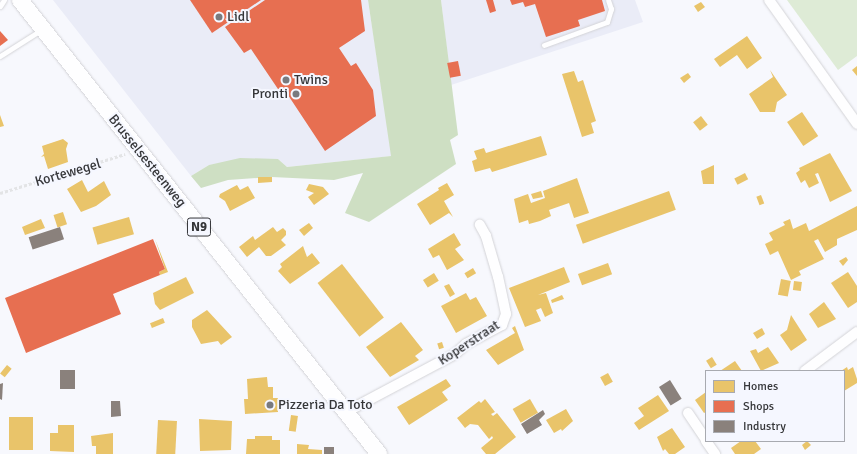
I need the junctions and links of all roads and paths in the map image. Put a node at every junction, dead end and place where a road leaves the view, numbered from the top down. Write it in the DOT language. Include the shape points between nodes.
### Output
graph roads {
  1 [pos="4,0"];
  2 [pos="20,0"];
  3 [pos="608,0"];
  4 [pos="769,0"];
  5 [pos="0,6"];
  6 [pos="43,29"];
  7 [pos="544,45"];
  8 [pos="0,56"];
  9 [pos="857,124"];
  10 [pos="135,149"];
  11 [pos="0,193"];
  12 [pos="480,225"];
  13 [pos="857,332"];
  14 [pos="806,370"];
  15 [pos="346,412"];
  16 [pos="688,414"];
  17 [pos="705,439"];
  18 [pos="707,442"];
  19 [pos="379,454"];
  20 [pos="715,454"];
  1 -- 5 [label="lane"];
  2 -- 6 [label="main road, Brusselsesteenweg / N9"];
  3 -- 7 [label="lane" via="611,9 607,22"];
  4 -- 9 [label="street"];
  6 -- 8 [label="lane"];
  6 -- 10 [label="main road, Brusselsesteenweg / N9"];
  10 -- 11 [label="path, Kortewegel" via="114,160"];
  10 -- 15 [label="main road, Brusselsesteenweg / N9"];
  12 -- 15 [label="street, Koperstraat" via="486,236 498,277 506,314 502,324 466,344 455,354"];
  13 -- 14 [label="street"];
  15 -- 19 [label="main road, Brusselsesteenweg / N9"];
  16 -- 17 [label="street"];
  18 -- 20 [label="street"];
}
